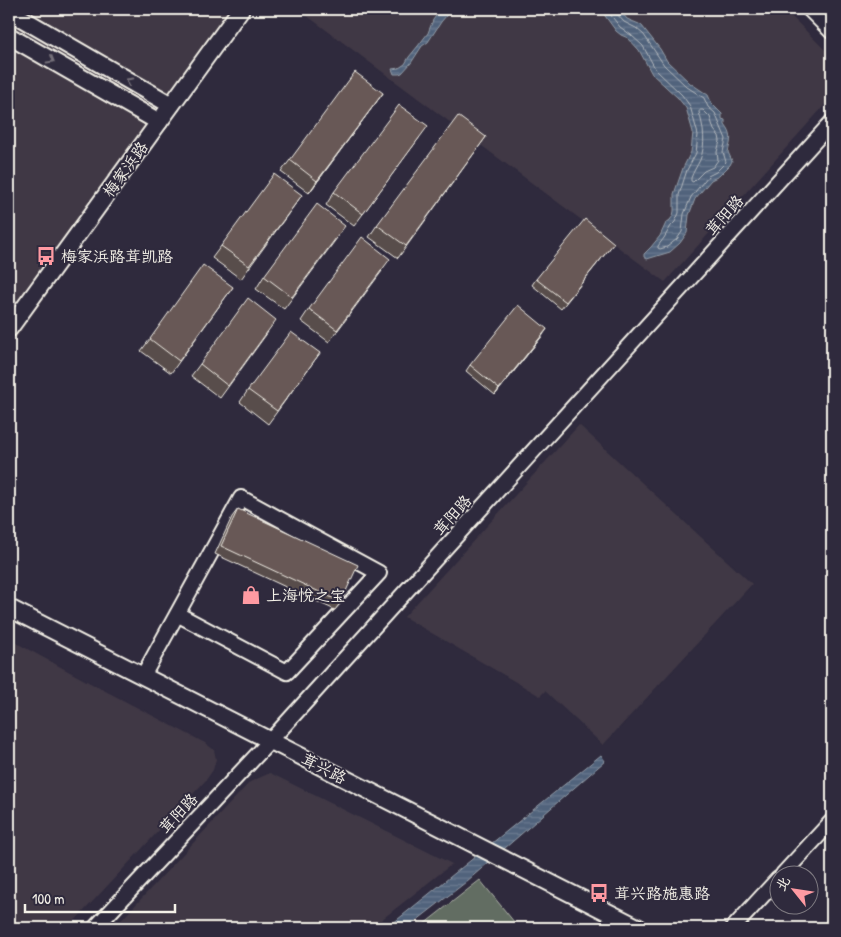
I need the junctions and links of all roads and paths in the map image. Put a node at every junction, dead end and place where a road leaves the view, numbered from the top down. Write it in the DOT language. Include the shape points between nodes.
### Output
graph roads {
  1 [pos="241,9"];
  2 [pos="809,9"];
  3 [pos="9,11"];
  4 [pos="832,32"];
  5 [pos="9,36"];
  6 [pos="171,106"];
  7 [pos="159,122"];
  8 [pos="832,122"];
  9 [pos="9,329"];
  10 [pos="9,608"];
  11 [pos="177,614"];
  12 [pos="143,676"];
  13 [pos="270,741"];
  14 [pos="832,821"];
  15 [pos="792,864"];
  16 [pos="768,890"];
  17 [pos="94,928"];
  18 [pos="639,928"];
  19 [pos="733,928"];
  1 -- 6 [label="main road, 梅家浜路"];
  2 -- 4 [label="street"];
  6 -- 3 [label="main road, one-way"];
  5 -- 7 [label="main road, one-way"];
  6 -- 7 [label="main road, 梅家浜路"];
  7 -- 9 [label="main road, 梅家浜路"];
  8 -- 13 [label="street, 茸阳路"];
  10 -- 12 [label="main road, 茸兴路"];
  11 -- 11 [label="street" via="240,498 379,573 287,672"];
  11 -- 12 [label="street"];
  12 -- 13 [label="main road, 茸兴路"];
  13 -- 17 [label="street, 茸阳路"];
  13 -- 18 [label="main road, 茸兴路"];
  14 -- 15 [label="street"];
  16 -- 19 [label="street"];
}
